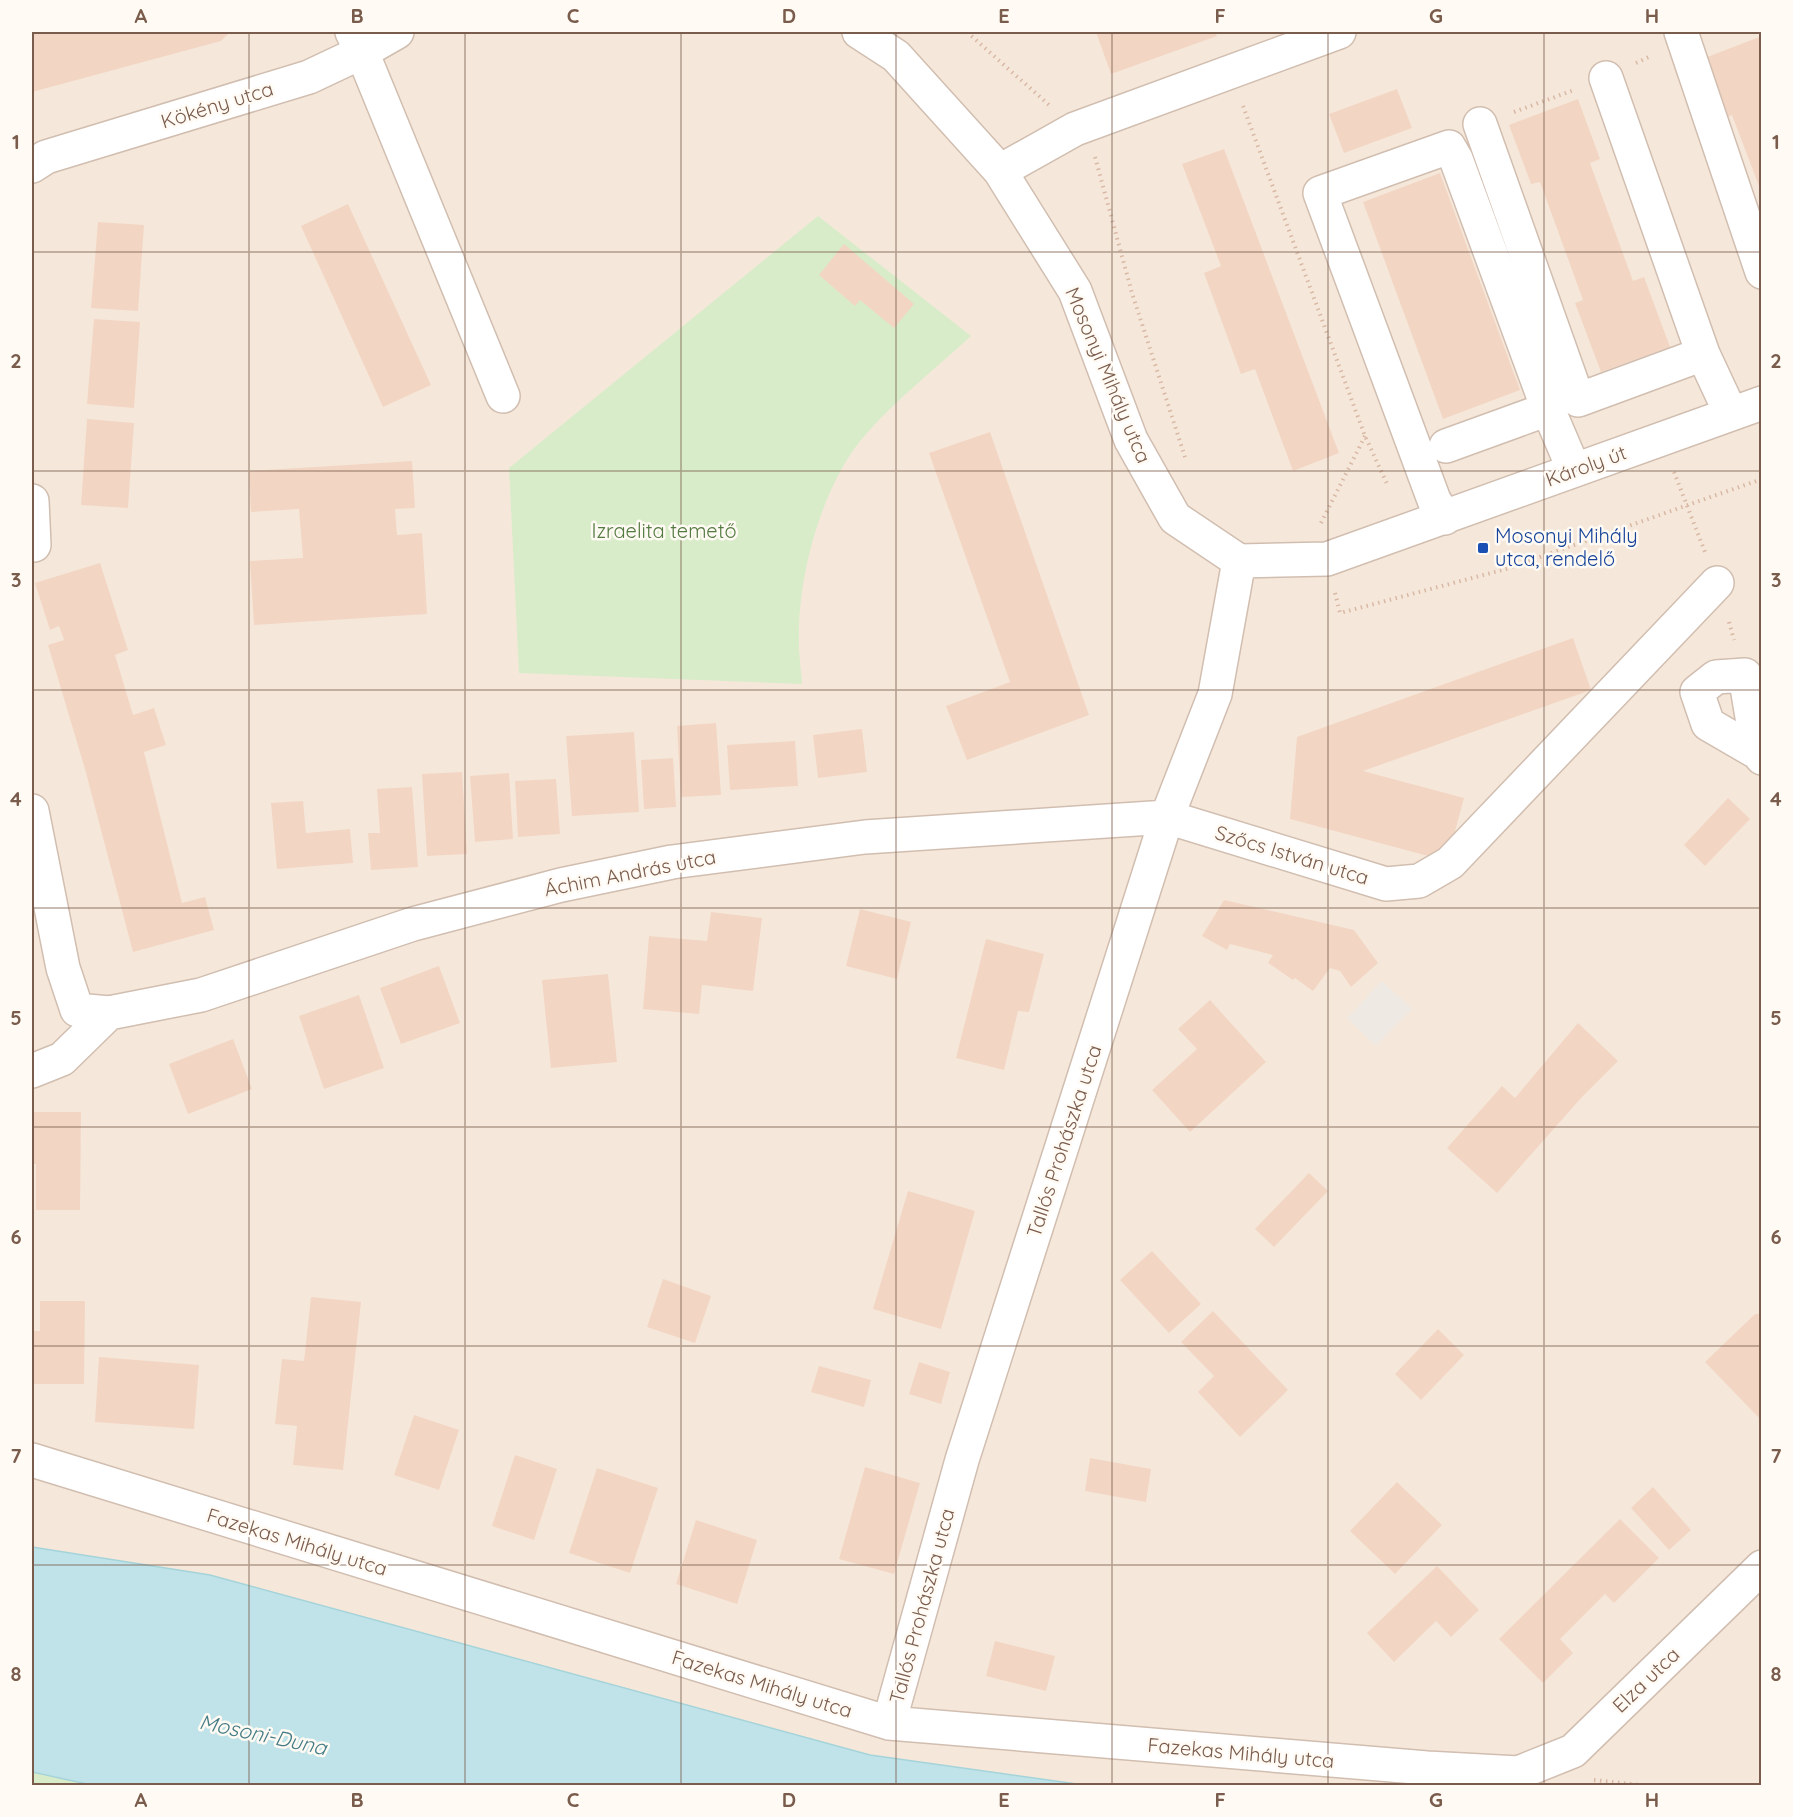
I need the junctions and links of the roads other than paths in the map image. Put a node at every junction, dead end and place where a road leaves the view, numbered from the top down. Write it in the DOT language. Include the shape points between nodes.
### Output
graph roads {
  1 [pos="397,32"];
  2 [pos="859,32"];
  3 [pos="1339,32"];
  4 [pos="1683,36"];
  5 [pos="357,42"];
  6 [pos="1606,78"];
  7 [pos="1480,124"];
  8 [pos="32,166"];
  9 [pos="1000,171"];
  10 [pos="1761,272"];
  11 [pos="1703,354"];
  12 [pos="503,396"];
  13 [pos="1761,403"];
  14 [pos="1548,409"];
  15 [pos="1731,414"];
  16 [pos="1446,446"];
  17 [pos="1574,470"];
  18 [pos="32,501"];
  19 [pos="1445,518"];
  20 [pos="34,545"];
  21 [pos="1239,561"];
  22 [pos="1717,583"];
  23 [pos="1760,755"];
  24 [pos="32,811"];
  25 [pos="1167,817"];
  26 [pos="109,1013"];
  27 [pos="32,1071"];
  28 [pos="32,1460"];
  29 [pos="1761,1567"];
  30 [pos="889,1723"];
  31 [pos="1518,1773"];
  1 -- 5 [label="street, Kökény utca"];
  2 -- 9 [label="street, Mosonyi Mihály utca" via="896,56"];
  3 -- 9 [label="street" via="1075,129"];
  4 -- 10 [label="street"];
  5 -- 8 [label="street, Kökény utca" via="309,77 46,157"];
  5 -- 12 [label="street"];
  6 -- 11 [label="street"];
  7 -- 11 [label="street" via="1578,400"];
  9 -- 21 [label="street, Mosonyi Mihály utca" via="1075,291 1131,440 1175,518"];
  11 -- 15 [label="street"];
  13 -- 15 [label="street, Károly út"];
  14 -- 16 [label="street"];
  14 -- 17 [label="street"];
  14 -- 19 [label="street" via="1449,147 1320,193 1434,500"];
  15 -- 17 [label="street, Károly út"];
  17 -- 19 [label="street, Károly út"];
  18 -- 20 [label="street"];
  19 -- 21 [label="street, Károly út" via="1410,531"];
  21 -- 25 [label="street, Tallós Prohászka utca" via="1215,694"];
  22 -- 25 [label="street, Szőcs István utca" via="1450,863 1419,882 1386,884"];
  23 -- 23 [label="street" via="1745,675 1716,677 1697,692 1708,724"];
  24 -- 26 [label="street, Áchim András utca" via="63,968 77,1010"];
  25 -- 26 [label="street, Áchim András utca" via="865,837 672,862 561,885 413,924 201,995"];
  25 -- 30 [label="street, Tallós Prohászka utca" via="962,1460"];
  26 -- 27 [label="street" via="62,1059"];
  28 -- 30 [label="street, Fazekas Mihály utca"];
  29 -- 31 [label="street, Elza utca" via="1573,1751"];
  30 -- 31 [label="street, Fazekas Mihály utca"];
}
